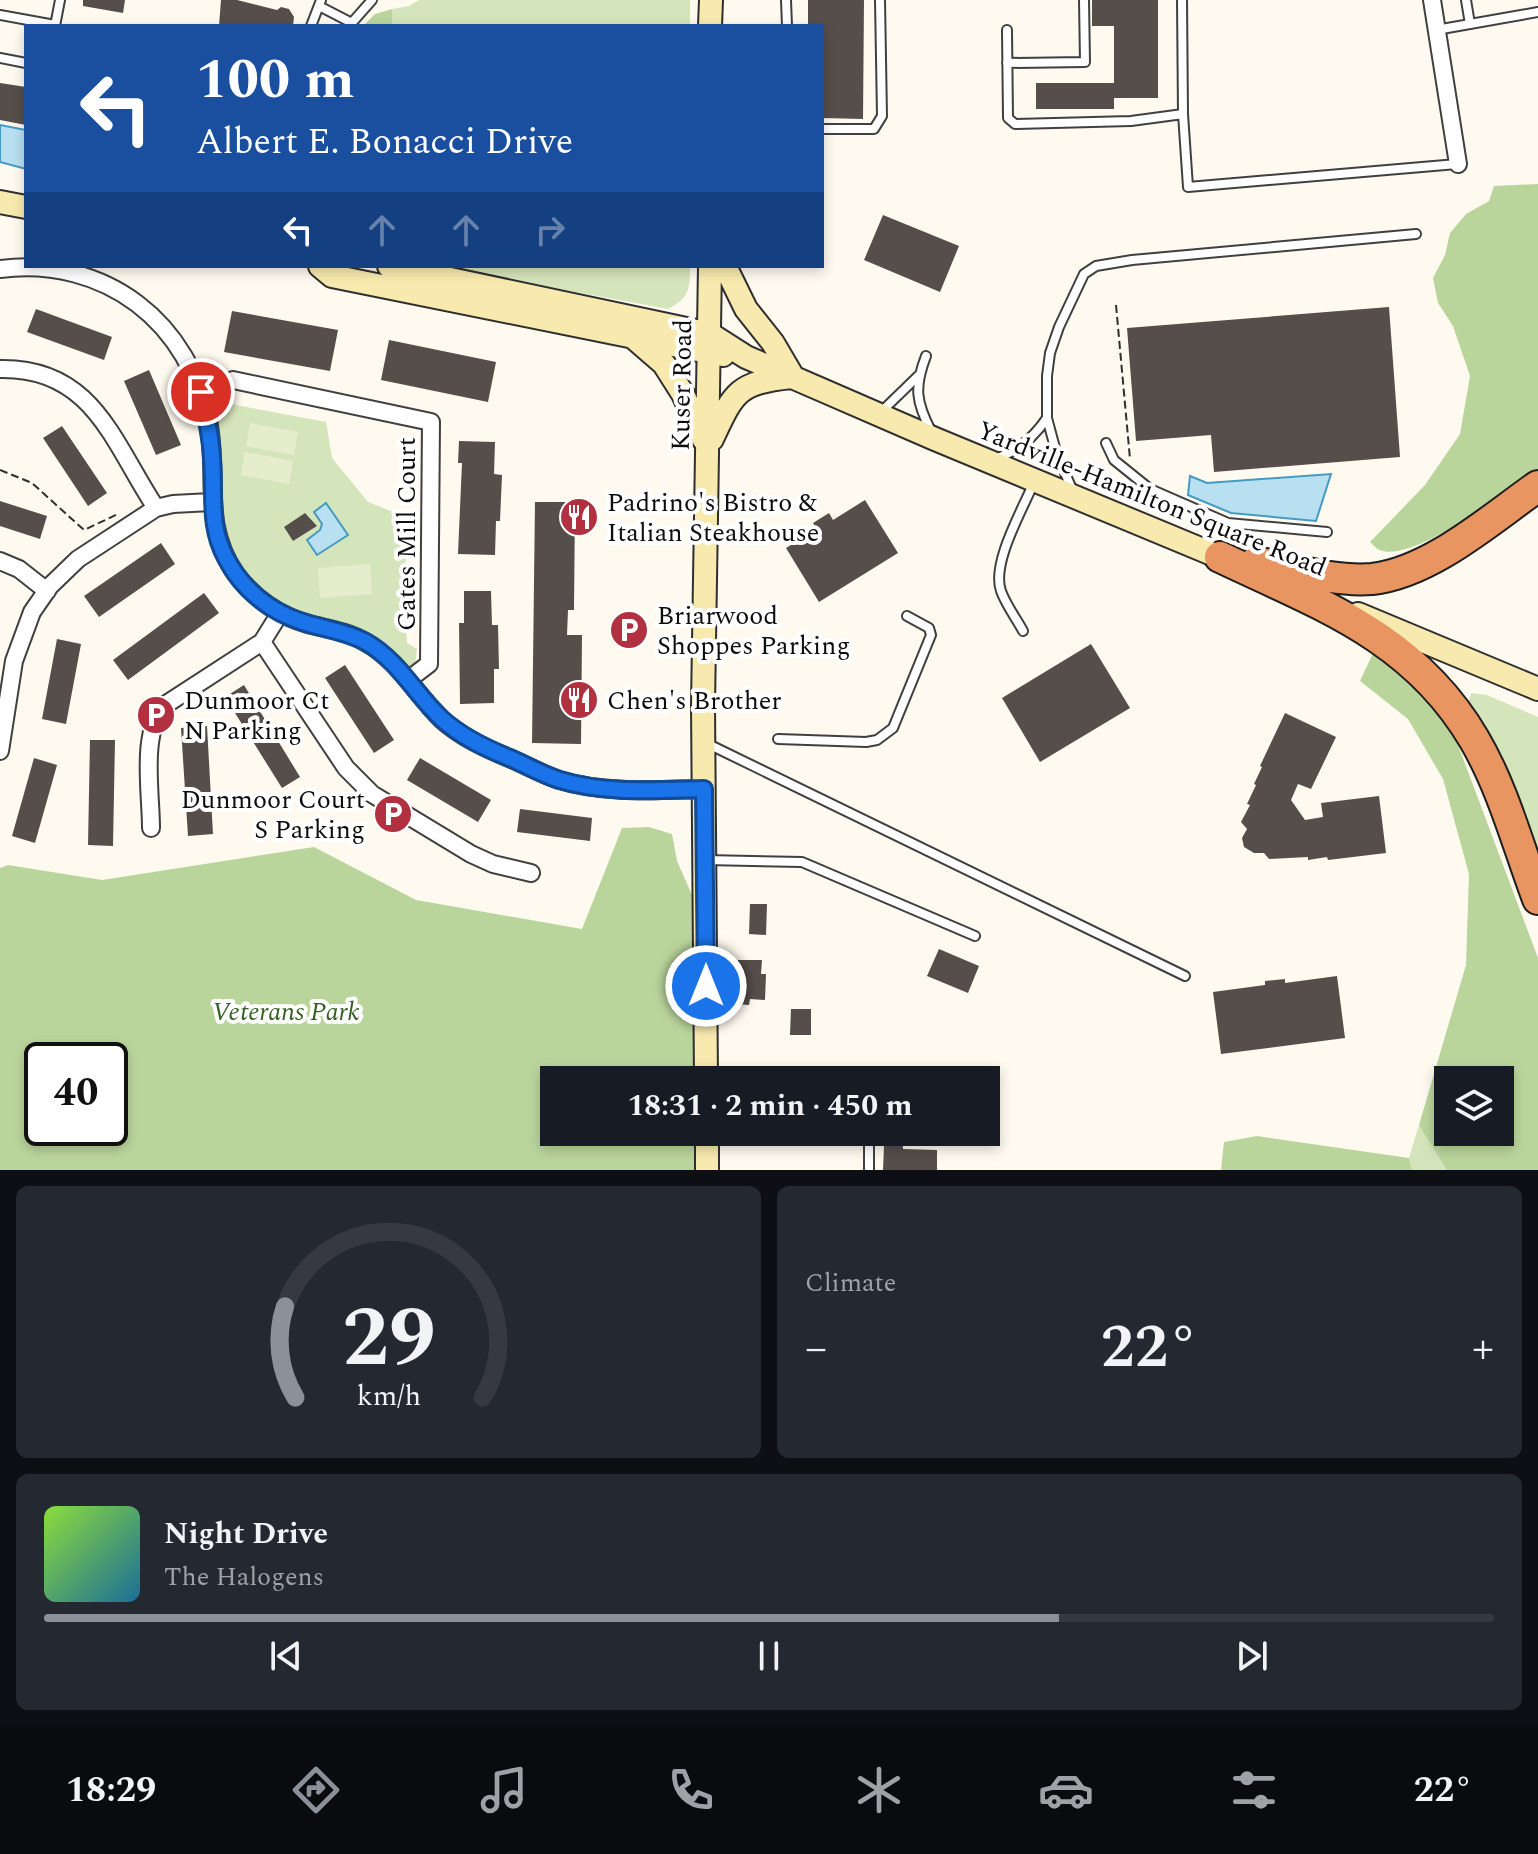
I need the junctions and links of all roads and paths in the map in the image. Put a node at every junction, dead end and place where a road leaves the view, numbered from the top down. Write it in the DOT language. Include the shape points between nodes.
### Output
graph roads {
  1 [pos="60,0"];
  2 [pos="372,0"];
  3 [pos="711,0"];
  4 [pos="786,0"];
  5 [pos="880,0"];
  6 [pos="1084,0"];
  7 [pos="1182,0"];
  8 [pos="1432,0"];
  9 [pos="1466,0"];
  10 [pos="320,3"];
  11 [pos="1538,12"];
  12 [pos="0,15"];
  13 [pos="45,24"];
  14 [pos="55,24"];
  15 [pos="312,24"];
  16 [pos="350,24"];
  17 [pos="710,24"];
  18 [pos="787,24"];
  19 [pos="1470,24"];
  20 [pos="1007,30"];
  21 [pos="1436,30"];
  22 [pos="0,58"];
  23 [pos="24,63"];
  24 [pos="1007,63"];
  25 [pos="1183,114"];
  26 [pos="824,129"];
  27 [pos="1458,164"];
  28 [pos="0,202"];
  29 [pos="24,207"];
  30 [pos="1416,234"];
  31 [pos="397,268"];
  32 [pos="710,268"];
  33 [pos="726,268"];
  34 [pos="0,269"];
  35 [pos="329,269"];
  36 [pos="1116,305"];
  37 [pos="633,337"];
  38 [pos="710,344"];
  39 [pos="926,356"];
  40 [pos="0,369"];
  41 [pos="918,375"];
  42 [pos="793,377"];
  43 [pos="201,392"];
  44 [pos="879,414"];
  45 [pos="1047,418"];
  46 [pos="935,439"];
  47 [pos="1106,443"];
  48 [pos="708,447"];
  49 [pos="987,461"];
  50 [pos="0,470"];
  51 [pos="1126,470"];
  52 [pos="1035,481"];
  53 [pos="1538,486"];
  54 [pos="1079,499"];
  55 [pos="211,502"];
  56 [pos="152,503"];
  57 [pos="1327,532"];
  58 [pos="1215,555"];
  59 [pos="0,561"];
  60 [pos="47,591"];
  61 [pos="280,613"];
  62 [pos="907,616"];
  63 [pos="1023,631"];
  64 [pos="262,642"];
  65 [pos="408,680"];
  66 [pos="1538,689"];
  67 [pos="778,739"];
  68 [pos="704,742"];
  69 [pos="0,751"];
  70 [pos="704,789"];
  71 [pos="151,828"];
  72 [pos="705,860"];
  73 [pos="531,873"];
  74 [pos="1538,899"];
  75 [pos="975,936"];
  76 [pos="1185,976"];
  77 [pos="706,1066"];
  78 [pos="707,1146"];
  79 [pos="869,1146"];
  80 [pos="707,1170"];
  81 [pos="869,1170"];
  1 -- 14 [label="lane"];
  2 -- 16 [label="lane"];
  3 -- 17 [label="street"];
  4 -- 18 [label="lane"];
  5 -- 26 [label="lane" via="882,116 874,129"];
  6 -- 24 [label="lane" via="1085,62"];
  7 -- 25 [label="lane"];
  8 -- 21 [label="street"];
  9 -- 19 [label="lane"];
  10 -- 15 [label="lane"];
  10 -- 16 [label="lane"];
  11 -- 19 [label="lane"];
  12 -- 13 [label="lane"];
  19 -- 21 [label="lane"];
  20 -- 24 [label="lane"];
  21 -- 27 [label="street"];
  22 -- 23 [label="lane"];
  24 -- 25 [label="lane" via="1008,118 1015,124"];
  25 -- 27 [label="lane" via="1188,187"];
  28 -- 29 [label="street"];
  30 -- 45 [label="lane" via="1096,266 1084,274 1059,327 1047,376"];
  31 -- 38 [label="street, Yardville-Hamilton Square Road"];
  32 -- 38 [label="street, Kuser Road"];
  33 -- 42 [label="street" via="746,309"];
  34 -- 43 [label="street" via="51,268 100,281 122,293 143,307 177,344"];
  35 -- 37 [label="street, Yardville-Hamilton Square Road"];
  36 -- 51 [label="path" via="1130,461"];
  37 -- 38 [label="street, Yardville-Hamilton Square Road"];
  37 -- 48 [label="street" via="664,364"];
  38 -- 42 [label="street, Yardville-Hamilton Square Road"];
  38 -- 48 [label="street, Kuser Road"];
  39 -- 41 [label="lane"];
  40 -- 56 [label="street" via="54,379 86,400"];
  41 -- 44 [label="lane"];
  41 -- 46 [label="lane" via="917,398"];
  42 -- 44 [label="street, Yardville-Hamilton Square Road"];
  42 -- 48 [label="street" via="740,389"];
  43 -- 55 [label="street" via="213,461"];
  43 -- 65 [label="street, Gates Mill Court" via="233,380 431,422 429,664"];
  44 -- 46 [label="street, Yardville-Hamilton Square Road"];
  45 -- 49 [label="lane" via="1027,442"];
  45 -- 54 [label="lane" via="1067,480"];
  46 -- 49 [label="street, Yardville-Hamilton Square Road"];
  47 -- 51 [label="lane"];
  48 -- 68 [label="street, Kuser Road"];
  49 -- 52 [label="street, Yardville-Hamilton Square Road"];
  50 -- 56 [label="path" via="32,483 84,530"];
  51 -- 57 [label="lane" via="1150,489 1228,523"];
  52 -- 54 [label="street, Yardville-Hamilton Square Road"];
  52 -- 63 [label="lane" via="1000,569 1001,592"];
  53 -- 58 [label="highway" via="1431,560 1396,575 1349,579"];
  54 -- 58 [label="street, Yardville-Hamilton Square Road"];
  55 -- 56 [label="street"];
  55 -- 61 [label="street" via="217,538 235,574"];
  56 -- 60 [label="street" via="78,559"];
  58 -- 66 [label="street, Yardville-Hamilton Square Road"];
  58 -- 74 [label="highway" via="1361,625 1437,687 1490,770"];
  59 -- 60 [label="street"];
  60 -- 69 [label="street" via="32,612 14,661"];
  61 -- 64 [label="street"];
  61 -- 65 [label="street" via="363,640"];
  62 -- 67 [label="lane" via="929,628 931,635 886,735 866,742"];
  64 -- 71 [label="street" via="158,712 150,736"];
  64 -- 73 [label="street" via="346,768 372,794 471,854"];
  65 -- 70 [label="street" via="458,733 557,779 604,788"];
  68 -- 70 [label="street, Kuser Road"];
  68 -- 76 [label="lane"];
  70 -- 72 [label="street, Kuser Road"];
  72 -- 75 [label="lane" via="802,862"];
  72 -- 77 [label="street, Kuser Road"];
  78 -- 80 [label="street"];
  79 -- 81 [label="lane"];
}
